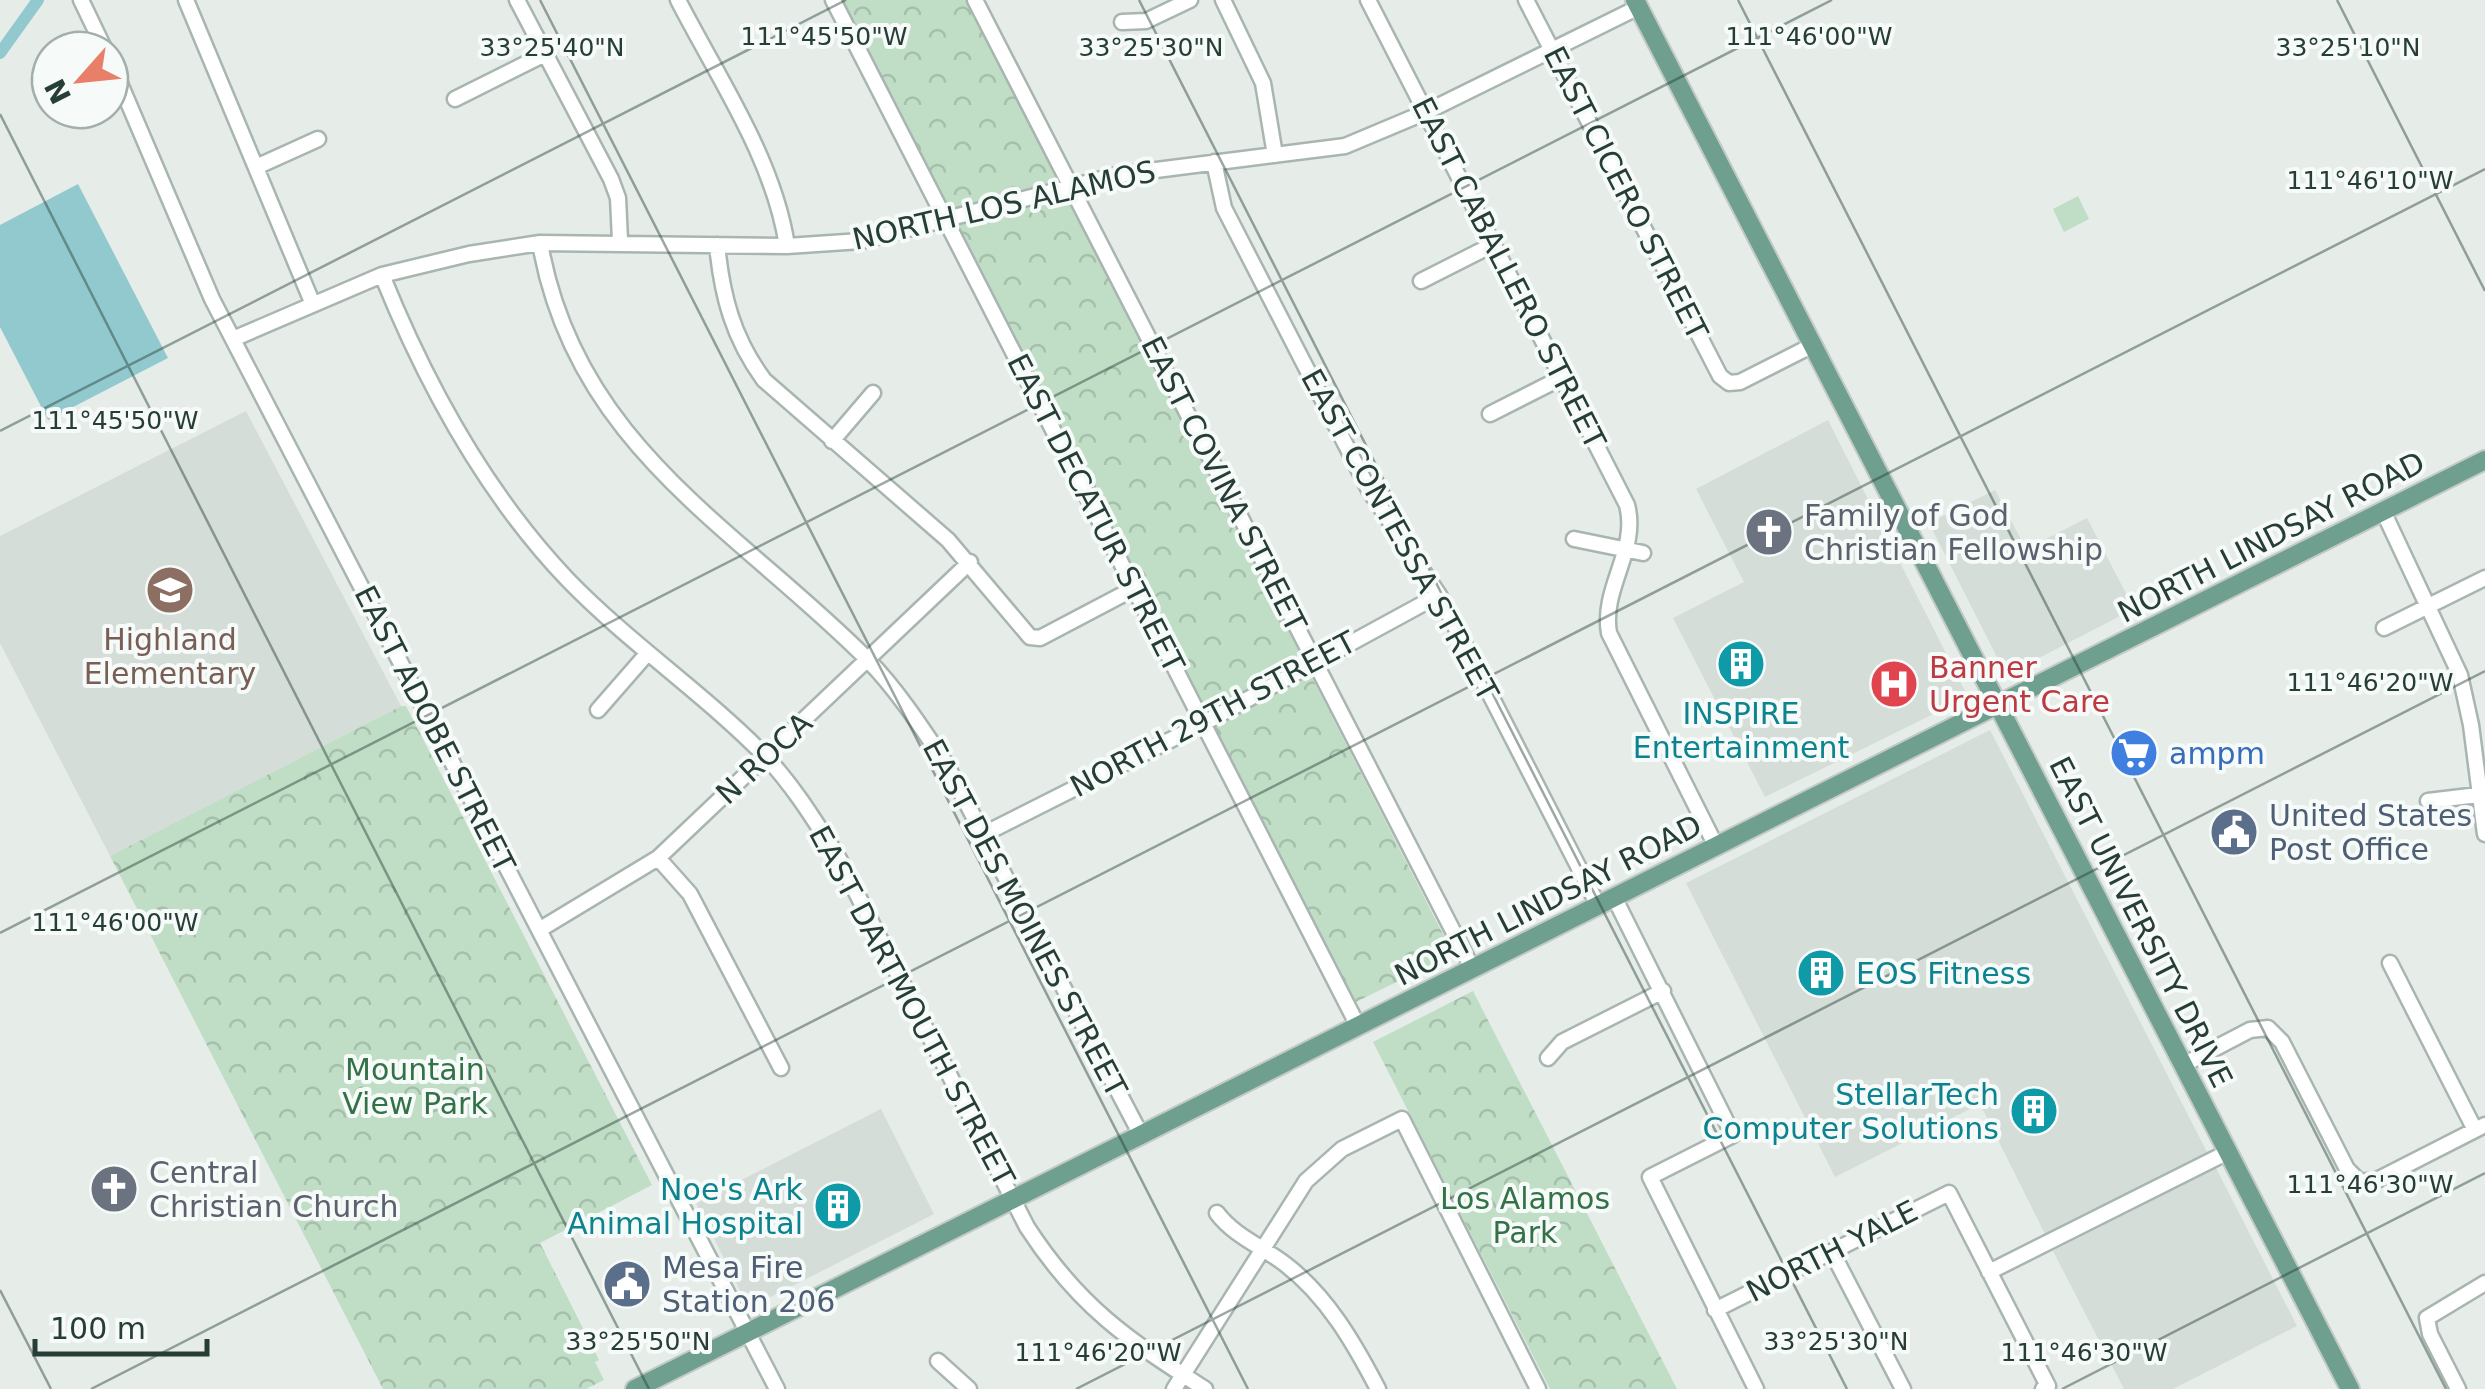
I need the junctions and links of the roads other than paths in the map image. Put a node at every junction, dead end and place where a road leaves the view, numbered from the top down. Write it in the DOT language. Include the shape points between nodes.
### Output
graph roads {
  1 [pos="81,0"];
  2 [pos="186,0"];
  3 [pos="517,0"];
  4 [pos="678,0"];
  5 [pos="833,0"];
  6 [pos="975,0"];
  7 [pos="1190,0"];
  8 [pos="1223,0"];
  9 [pos="1368,0"];
  10 [pos="1526,0"];
  11 [pos="1637,3"];
  12 [pos="1122,22"];
  13 [pos="95,30"];
  14 [pos="1552,50"];
  15 [pos="545,54"];
  16 [pos="455,99"];
  17 [pos="130,107"];
  18 [pos="1426,112"];
  19 [pos="318,139"];
  20 [pos="1275,155"];
  21 [pos="1214,162"];
  22 [pos="256,167"];
  23 [pos="1070,186"];
  24 [pos="946,221"];
  25 [pos="620,240"];
  26 [pos="540,243"];
  27 [pos="717,244"];
  28 [pos="1494,244"];
  29 [pos="787,246"];
  30 [pos="382,275"];
  31 [pos="1421,281"];
  32 [pos="312,302"];
  33 [pos="233,340"];
  34 [pos="1814,345"];
  35 [pos="1563,377"];
  36 [pos="873,394"];
  37 [pos="1490,414"];
  38 [pos="832,441"];
  39 [pos="2485,460"];
  40 [pos="2383,511"];
  41 [pos="1574,539"];
  42 [pos="1626,550"];
  43 [pos="1643,553"];
  44 [pos="970,562"];
  45 [pos="2485,578"];
  46 [pos="1135,588"];
  47 [pos="1439,595"];
  48 [pos="2430,605"];
  49 [pos="2384,628"];
  50 [pos="646,655"];
  51 [pos="867,660"];
  52 [pos="1314,660"];
  53 [pos="1998,704"];
  54 [pos="598,710"];
  55 [pos="1204,723"];
  56 [pos="2478,724"];
  57 [pos="766,757"];
  58 [pos="2478,795"];
  59 [pos="2428,801"];
  60 [pos="986,833"];
  61 [pos="2485,834"];
  62 [pos="1716,846"];
  63 [pos="658,858"];
  64 [pos="1606,901"];
  65 [pos="540,930"];
  66 [pos="2390,964"];
  67 [pos="1472,968"];
  68 [pos="1662,991"];
  69 [pos="1358,1026"];
  70 [pos="1548,1058"];
  71 [pos="2183,1065"];
  72 [pos="780,1068"];
  73 [pos="2480,1127"];
  74 [pos="1141,1135"];
  75 [pos="2228,1152"];
  76 [pos="1014,1199"];
  77 [pos="1217,1214"];
  78 [pos="1262,1249"];
  79 [pos="1832,1252"];
  80 [pos="1990,1272"];
  81 [pos="2485,1284"];
  82 [pos="1715,1310"];
  83 [pos="748,1332"];
  84 [pos="938,1361"];
  85 [pos="1183,1375"];
  86 [pos="2046,1388"];
  87 [pos="635,1389"];
  88 [pos="777,1389"];
  89 [pos="969,1389"];
  90 [pos="1174,1389"];
  91 [pos="1205,1389"];
  92 [pos="1378,1389"];
  93 [pos="1538,1389"];
  94 [pos="1756,1389"];
  95 [pos="1903,1389"];
  96 [pos="2348,1389"];
  97 [pos="2458,1389"];
  1 -- 13 [label="street"];
  2 -- 22 [label="street"];
  3 -- 15 [label="street"];
  4 -- 29 [label="street" via="772,183"];
  5 -- 24 [label="street, EAST DECATUR STREET"];
  6 -- 23 [label="street, EAST COVINA STREET"];
  7 -- 12 [label="street" via="1146,21"];
  8 -- 20 [label="street" via="1262,83"];
  9 -- 18 [label="street, EAST CABALLERO STREET"];
  10 -- 14 [label="street, EAST CICERO STREET"];
  11 -- 14 [label="street, NORTH LOS ALAMOS"];
  11 -- 34 [label="main road, EAST UNIVERSITY DRIVE"];
  14 -- 18 [label="street, NORTH LOS ALAMOS"];
  14 -- 34 [label="street, EAST CICERO STREET" via="1717,370 1729,383 1744,381"];
  15 -- 16 [label="street"];
  15 -- 25 [label="street" via="611,180"];
  17 -- 33 [label="street, EAST ADOBE STREET"];
  18 -- 20 [label="street, NORTH LOS ALAMOS" via="1345,146"];
  18 -- 28 [label="street, EAST CABALLERO STREET"];
  19 -- 22 [label="street"];
  20 -- 21 [label="street, NORTH LOS ALAMOS"];
  21 -- 23 [label="street, NORTH LOS ALAMOS"];
  21 -- 47 [label="street, EAST CONTESSA STREET" via="1224,208 1369,490"];
  22 -- 32 [label="street"];
  23 -- 24 [label="street, NORTH LOS ALAMOS"];
  23 -- 52 [label="street, EAST COVINA STREET"];
  24 -- 29 [label="street, NORTH LOS ALAMOS" via="861,240"];
  24 -- 46 [label="street, EAST DECATUR STREET"];
  25 -- 26 [label="street, NORTH LOS ALAMOS"];
  25 -- 27 [label="street, NORTH LOS ALAMOS"];
  26 -- 30 [label="street, NORTH LOS ALAMOS"];
  26 -- 51 [label="street, EAST DES MOINES STREET" via="564,332 652,462 692,507"];
  27 -- 29 [label="street, NORTH LOS ALAMOS"];
  27 -- 38 [label="street" via="722,288 745,352 775,394"];
  28 -- 31 [label="street"];
  28 -- 35 [label="street, EAST CABALLERO STREET"];
  30 -- 32 [label="street, NORTH LOS ALAMOS"];
  30 -- 50 [label="street, EAST DARTMOUTH STREET" via="429,380 495,487 567,579"];
  32 -- 33 [label="street, NORTH LOS ALAMOS"];
  33 -- 65 [label="street, EAST ADOBE STREET"];
  34 -- 53 [label="main road, EAST UNIVERSITY DRIVE"];
  35 -- 37 [label="street"];
  35 -- 42 [label="street, EAST CABALLERO STREET" via="1628,505"];
  36 -- 38 [label="street"];
  38 -- 44 [label="street"];
  39 -- 40 [label="main road, NORTH LINDSAY ROAD"];
  40 -- 48 [label="street"];
  40 -- 53 [label="main road, NORTH LINDSAY ROAD"];
  41 -- 42 [label="street"];
  42 -- 43 [label="street"];
  42 -- 62 [label="street, EAST CABALLERO STREET" via="1610,600 1609,633"];
  44 -- 46 [label="street" via="1034,639"];
  44 -- 51 [label="street, N ROCA"];
  45 -- 48 [label="street"];
  46 -- 55 [label="street, EAST DECATUR STREET"];
  47 -- 52 [label="street, NORTH 29TH STREET"];
  47 -- 64 [label="street, EAST CONTESSA STREET"];
  48 -- 49 [label="street"];
  48 -- 56 [label="street"];
  50 -- 54 [label="street"];
  50 -- 57 [label="street, EAST DARTMOUTH STREET"];
  51 -- 57 [label="street, N ROCA"];
  51 -- 60 [label="street, EAST DES MOINES STREET" via="910,710"];
  52 -- 55 [label="street, NORTH 29TH STREET"];
  52 -- 67 [label="street, EAST COVINA STREET"];
  53 -- 62 [label="main road, NORTH LINDSAY ROAD"];
  53 -- 71 [label="main road, EAST UNIVERSITY DRIVE"];
  55 -- 60 [label="street, NORTH 29TH STREET"];
  55 -- 69 [label="street, EAST DECATUR STREET"];
  56 -- 58 [label="street"];
  57 -- 63 [label="street, N ROCA"];
  57 -- 76 [label="street, EAST DARTMOUTH STREET" via="838,857"];
  58 -- 59 [label="street"];
  58 -- 61 [label="street"];
  60 -- 74 [label="street, EAST DES MOINES STREET"];
  62 -- 64 [label="main road, NORTH LINDSAY ROAD"];
  63 -- 65 [label="street, N ROCA"];
  63 -- 72 [label="street" via="690,894"];
  64 -- 67 [label="main road, NORTH LINDSAY ROAD"];
  64 -- 68 [label="street, EAST CONTESSA STREET"];
  65 -- 83 [label="street, EAST ADOBE STREET"];
  66 -- 73 [label="street"];
  67 -- 69 [label="main road, NORTH LINDSAY ROAD"];
  68 -- 70 [label="street" via="1562,1042"];
  68 -- 82 [label="street, EAST CONTESSA STREET" via="1733,1135 1650,1177"];
  69 -- 74 [label="main road, NORTH LINDSAY ROAD"];
  71 -- 73 [label="street" via="2250,1030 2268,1028 2360,1182 2377,1180"];
  71 -- 75 [label="main road, EAST UNIVERSITY DRIVE"];
  74 -- 76 [label="main road, NORTH LINDSAY ROAD"];
  75 -- 80 [label="street"];
  75 -- 96 [label="main road, EAST UNIVERSITY DRIVE"];
  76 -- 83 [label="main road, NORTH LINDSAY ROAD"];
  76 -- 85 [label="street, EAST DARTMOUTH STREET" via="1059,1277 1115,1331"];
  77 -- 78 [label="street"];
  78 -- 85 [label="street"];
  78 -- 92 [label="street" via="1289,1267 1348,1331"];
  78 -- 93 [label="street" via="1306,1180 1342,1148 1402,1119"];
  79 -- 80 [label="street, NORTH YALE" via="1949,1193"];
  79 -- 82 [label="street, NORTH YALE"];
  79 -- 95 [label="street"];
  80 -- 86 [label="street"];
  81 -- 97 [label="street" via="2427,1318"];
  82 -- 94 [label="street"];
  83 -- 87 [label="main road, NORTH LINDSAY ROAD"];
  83 -- 88 [label="street, EAST ADOBE STREET"];
  84 -- 89 [label="street"];
  85 -- 90 [label="street"];
  85 -- 91 [label="street, EAST DARTMOUTH STREET"];
}
